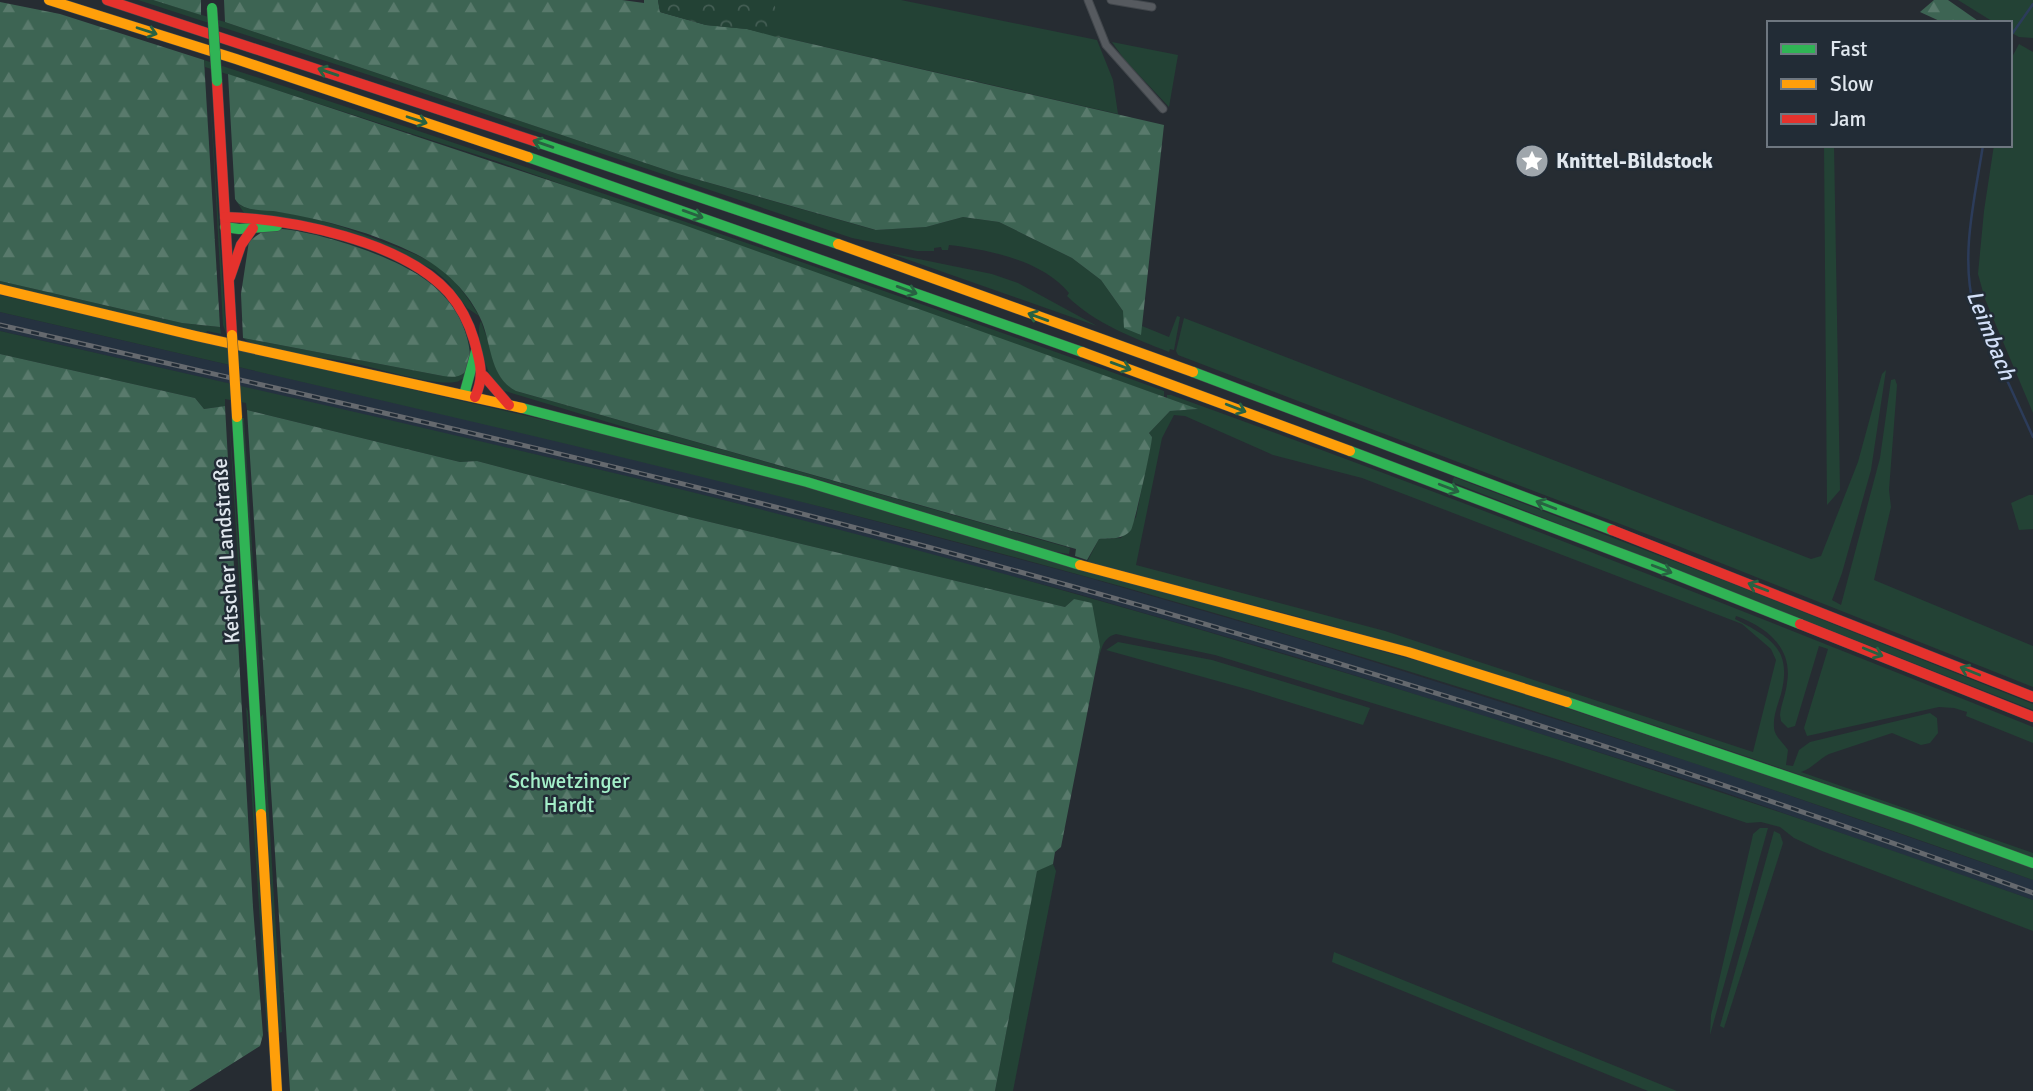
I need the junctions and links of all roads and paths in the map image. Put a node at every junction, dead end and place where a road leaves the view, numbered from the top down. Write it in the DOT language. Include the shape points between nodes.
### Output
graph roads {
  1 [pos="49,0"];
  2 [pos="107,0"];
  3 [pos="1111,0"];
  4 [pos="1091,1"];
  5 [pos="212,4"];
  6 [pos="1152,7"];
  7 [pos="1163,108"];
  8 [pos="225,222"];
  9 [pos="289,224"];
  10 [pos="253,228"];
  11 [pos="228,281"];
  12 [pos="0,289"];
  13 [pos="476,351"];
  14 [pos="484,376"];
  15 [pos="469,396"];
  16 [pos="509,405"];
  17 [pos="2033,697"];
  18 [pos="2033,717"];
  19 [pos="2033,863"];
  20 [pos="277,1091"];
  1 -- 18 [label="main road, one-way" via="628,191 1169,383 1654,566"];
  17 -- 2 [label="main road, one-way" via="1663,550 1172,365 831,242"];
  3 -- 6 [label="street"];
  4 -- 7 [label="street" via="1106,45"];
  5 -- 8 [label="main road, Ketscher Landstraße, bridge"];
  8 -- 9 [label="main road" via="264,219"];
  8 -- 10 [label="main road" via="239,229"];
  8 -- 11 [label="main road, Ketscher Landstraße"];
  9 -- 10 [label="main road"];
  9 -- 13 [label="main road" via="338,235 423,271 455,301"];
  10 -- 11 [label="main road" via="241,245"];
  11 -- 20 [label="main road, Ketscher Landstraße, bridge"];
  12 -- 15 [label="main road"];
  13 -- 14 [label="main road"];
  13 -- 15 [label="main road"];
  14 -- 15 [label="main road"];
  14 -- 16 [label="main road"];
  15 -- 16 [label="main road"];
  16 -- 19 [label="main road" via="757,468 1059,559 1443,663"];
}
